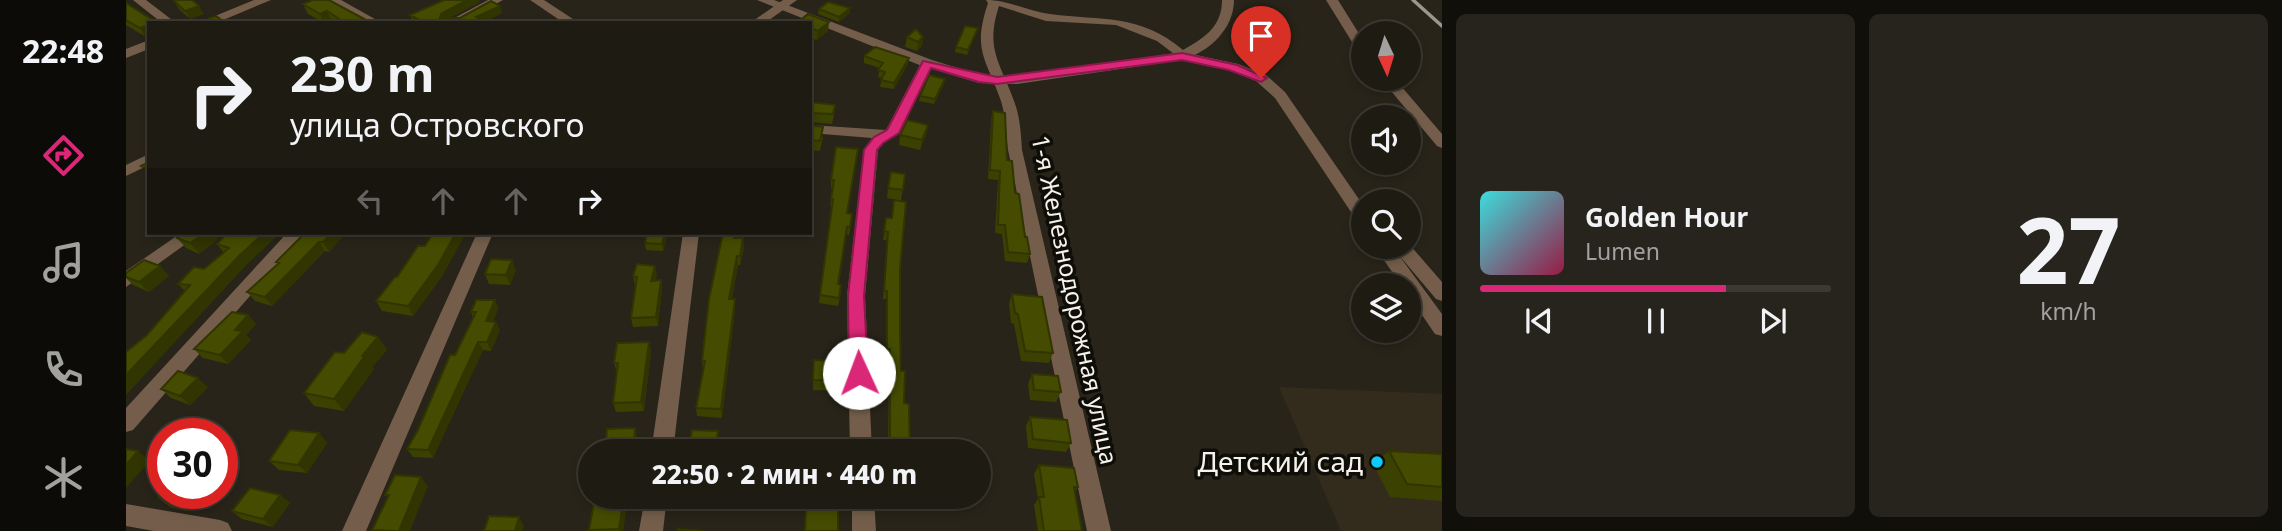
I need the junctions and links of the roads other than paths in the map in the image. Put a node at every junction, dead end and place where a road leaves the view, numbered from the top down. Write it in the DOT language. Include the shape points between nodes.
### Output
graph roads {
  1 [pos="139,0"];
  2 [pos="265,0"];
  3 [pos="332,0"];
  4 [pos="497,0"];
  5 [pos="537,0"];
  6 [pos="762,0"];
  7 [pos="994,0"];
  8 [pos="1228,0"];
  9 [pos="1332,0"];
  10 [pos="786,3"];
  11 [pos="167,21"];
  12 [pos="209,21"];
  13 [pos="372,21"];
  14 [pos="455,21"];
  15 [pos="570,21"];
  16 [pos="759,21"];
  17 [pos="1351,31"];
  18 [pos="147,45"];
  19 [pos="126,54"];
  20 [pos="1182,56"];
  21 [pos="927,63"];
  22 [pos="997,80"];
  23 [pos="1398,91"];
  24 [pos="812,128"];
  25 [pos="885,135"];
  26 [pos="1442,143"];
  27 [pos="147,160"];
  28 [pos="126,171"];
  29 [pos="1335,176"];
  30 [pos="1351,193"];
  31 [pos="1351,199"];
  32 [pos="190,235"];
  33 [pos="295,235"];
  34 [pos="484,235"];
  35 [pos="691,235"];
  36 [pos="1392,259"];
  37 [pos="1412,259"];
  38 [pos="126,280"];
  39 [pos="1442,294"];
  40 [pos="1442,329"];
  41 [pos="126,424"];
  42 [pos="664,439"];
  43 [pos="861,439"];
  44 [pos="654,509"];
  45 [pos="863,509"];
  46 [pos="126,515"];
  47 [pos="220,531"];
  48 [pos="354,531"];
  49 [pos="651,531"];
  50 [pos="864,531"];
  51 [pos="1099,531"];
  1 -- 11 [label="street"];
  2 -- 12 [label="street"];
  3 -- 13 [label="street"];
  4 -- 14 [label="street"];
  5 -- 15 [label="street"];
  6 -- 10 [label="street"];
  7 -- 20 [label="street" via="1046,17 1118,22 1161,38"];
  7 -- 22 [label="street, 1-я Железнодорожная улица" via="985,31"];
  8 -- 20 [label="street" via="1230,13 1216,36"];
  9 -- 17 [label="street"];
  10 -- 16 [label="street"];
  10 -- 21 [label="street"];
  18 -- 19 [label="street"];
  20 -- 22 [label="street"];
  20 -- 29 [label="street" via="1261,78 1280,95"];
  21 -- 22 [label="street"];
  21 -- 25 [label="street" via="892,133"];
  22 -- 51 [label="street, 1-я Железнодорожная улица" via="1011,114 1015,150"];
  23 -- 26 [label="street"];
  24 -- 25 [label="street"];
  25 -- 43 [label="street" via="871,150 856,296"];
  27 -- 28 [label="street"];
  29 -- 30 [label="street"];
  29 -- 31 [label="street"];
  32 -- 38 [label="street"];
  33 -- 41 [label="street"];
  34 -- 48 [label="street"];
  35 -- 42 [label="street"];
  36 -- 40 [label="street"];
  37 -- 39 [label="street"];
  44 -- 49 [label="street"];
  45 -- 50 [label="street"];
  46 -- 47 [label="street"];
}
